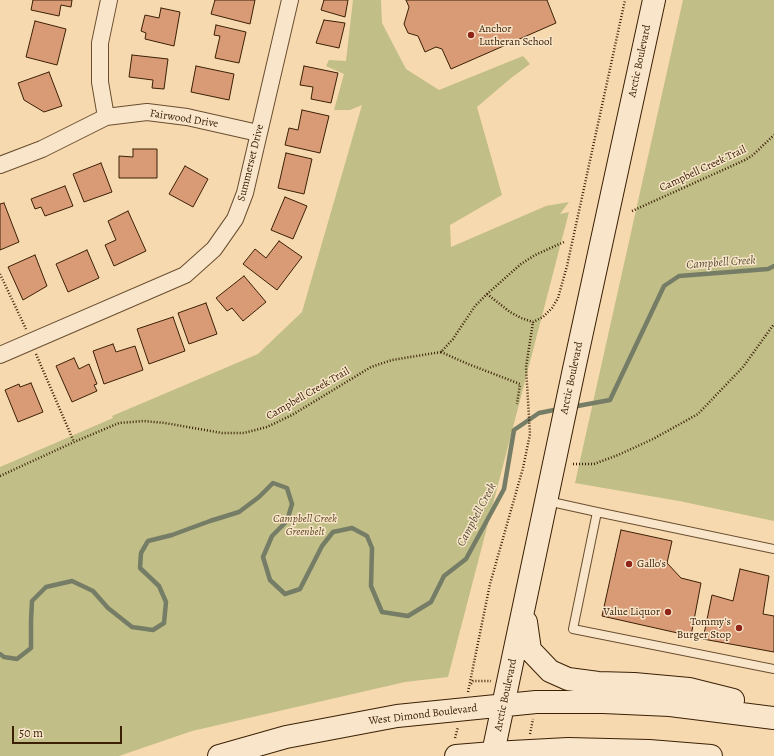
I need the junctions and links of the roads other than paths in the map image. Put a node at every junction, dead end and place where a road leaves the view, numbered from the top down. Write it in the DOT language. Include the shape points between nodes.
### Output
graph roads {
  1 [pos="109,0"];
  2 [pos="290,0"];
  3 [pos="654,0"];
  4 [pos="106,117"];
  5 [pos="258,133"];
  6 [pos="0,164"];
  7 [pos="0,355"];
  8 [pos="547,500"];
  9 [pos="597,512"];
  10 [pos="774,549"];
  11 [pos="524,610"];
  12 [pos="774,669"];
  13 [pos="503,706"];
  14 [pos="774,712"];
  15 [pos="774,718"];
  16 [pos="493,754"];
  17 [pos="219,756"];
  18 [pos="456,756"];
  19 [pos="711,756"];
  1 -- 4 [label="street" via="100,43 100,82"];
  2 -- 5 [label="street, Summerset Drive"];
  3 -- 8 [label="main road, Arctic Boulevard" via="574,369 565,460"];
  4 -- 5 [label="street, Fairwood Drive" via="147,112 187,117"];
  4 -- 6 [label="street, Fairwood Drive" via="42,149"];
  5 -- 7 [label="street, Summerset Drive" via="245,193 235,219 214,249 185,275"];
  8 -- 9 [label="lane"];
  8 -- 11 [label="main road, Arctic Boulevard"];
  9 -- 10 [label="lane"];
  9 -- 12 [label="lane" via="573,629"];
  11 -- 13 [label="main road, Arctic Boulevard"];
  11 -- 14 [label="main road" via="530,650 550,671 568,679 689,689"];
  13 -- 15 [label="main road, West Dimond Boulevard" via="536,702 655,704"];
  13 -- 16 [label="main road, Arctic Boulevard"];
  13 -- 17 [label="main road, West Dimond Boulevard" via="397,716 286,737"];
  16 -- 18 [label="main road"];
  16 -- 19 [label="main road" via="568,749"];
}
